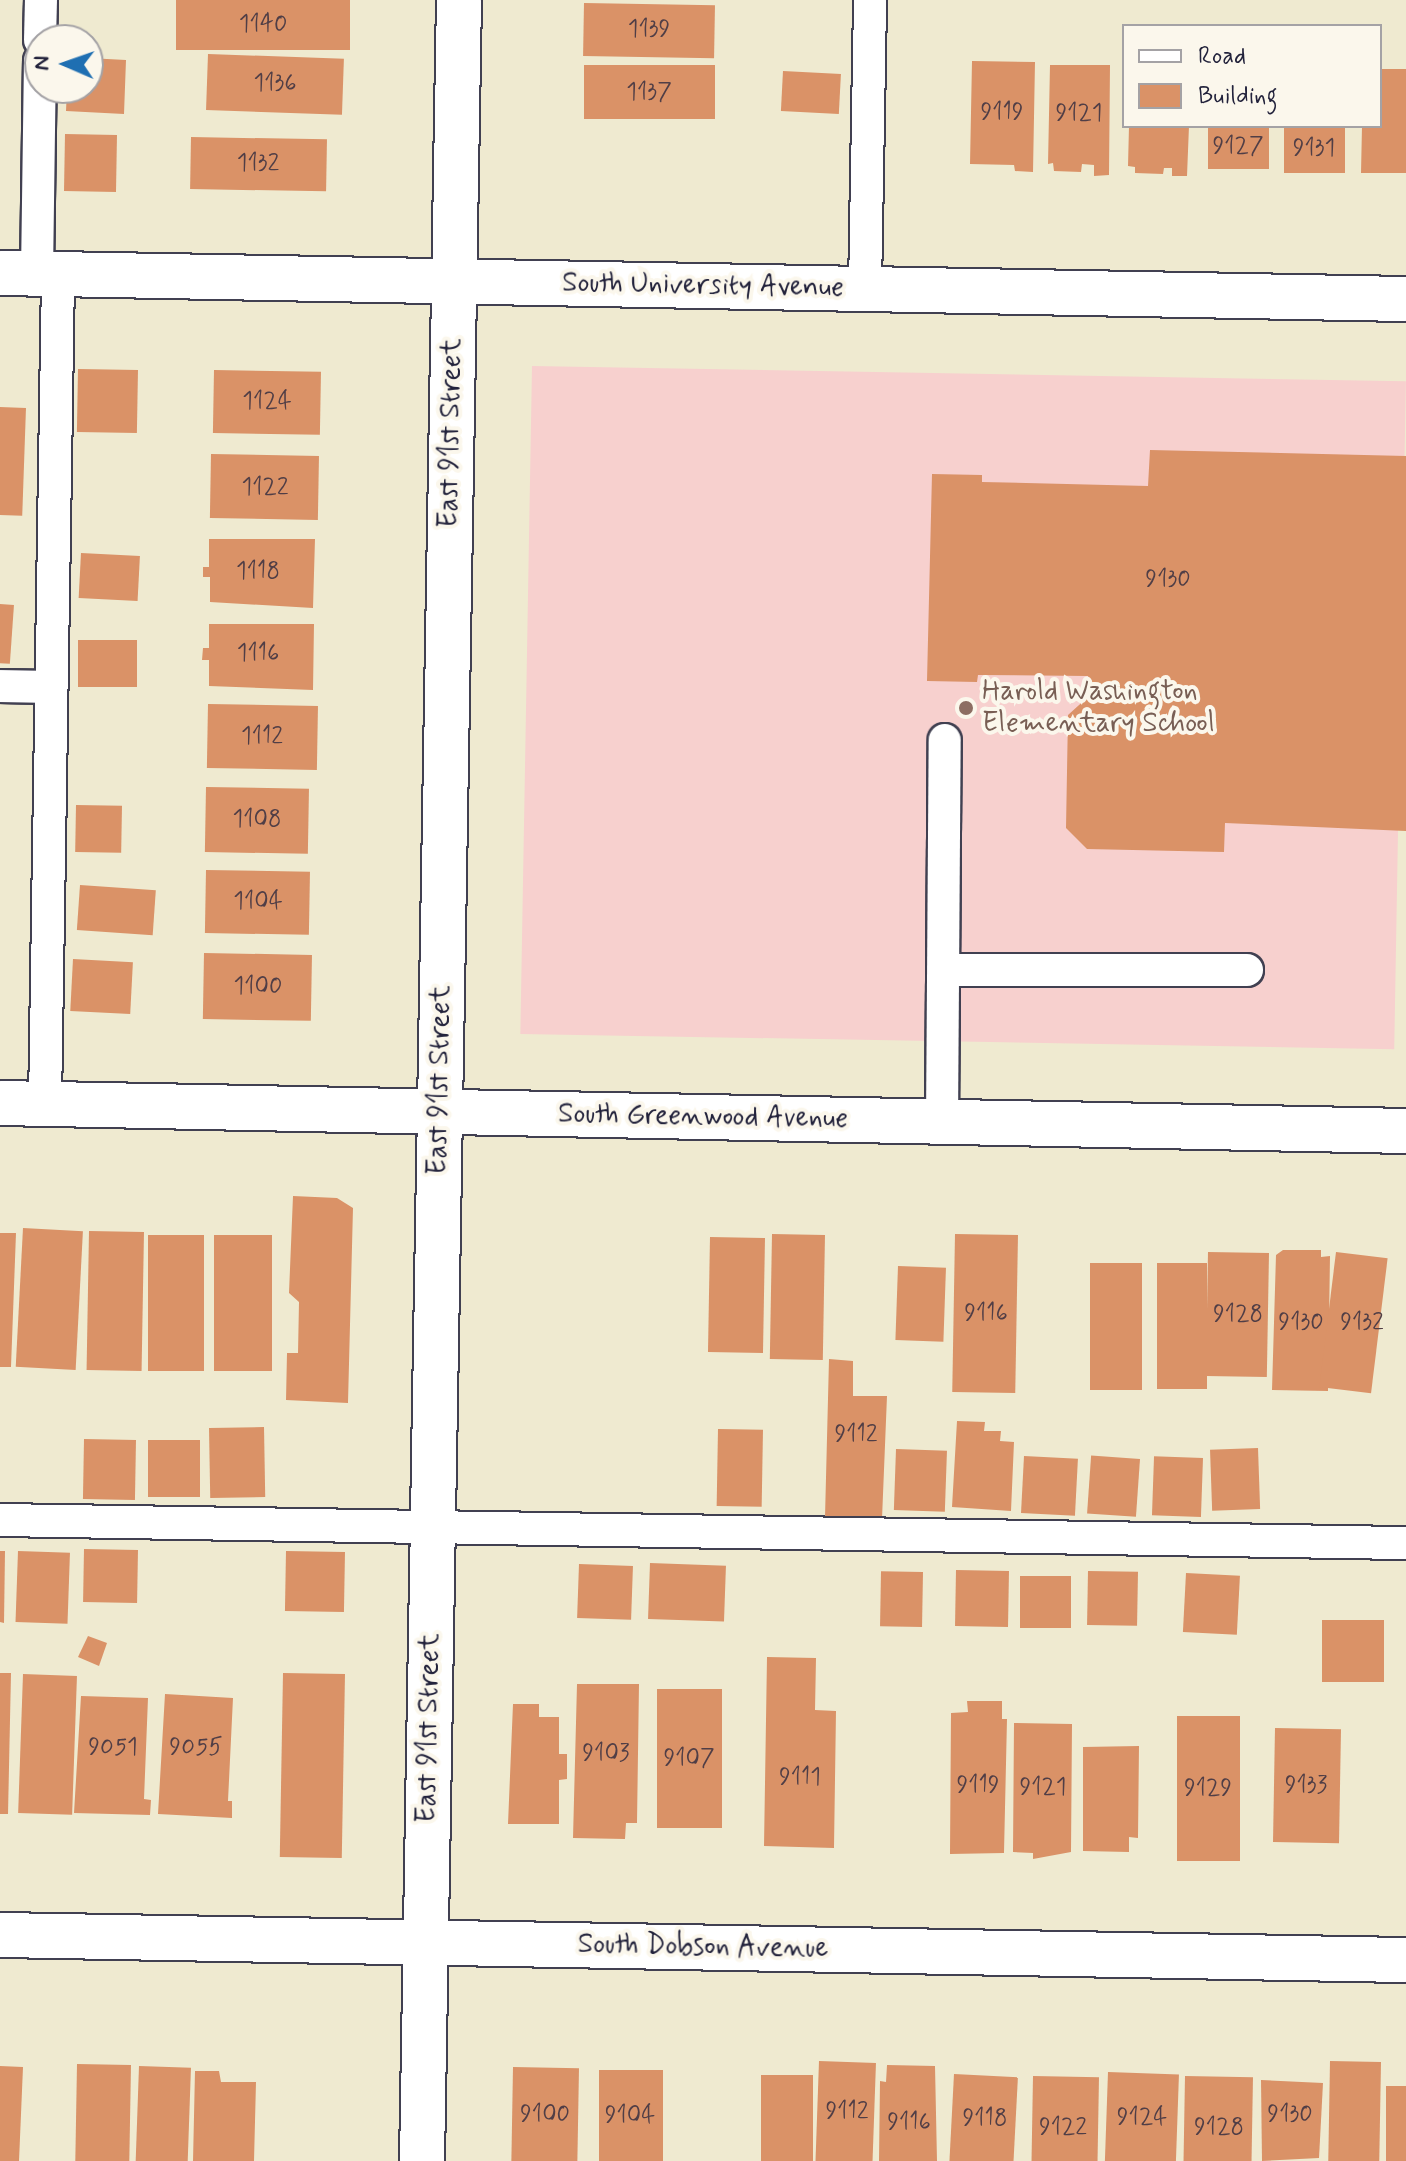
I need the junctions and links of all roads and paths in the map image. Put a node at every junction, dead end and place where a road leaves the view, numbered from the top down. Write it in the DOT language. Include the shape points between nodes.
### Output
graph roads {
  1 [pos="41,0"];
  2 [pos="459,0"];
  3 [pos="870,0"];
  4 [pos="40,24"];
  5 [pos="38,104"];
  6 [pos="31,273"];
  7 [pos="454,281"];
  8 [pos="865,289"];
  9 [pos="1406,299"];
  10 [pos="0,686"];
  11 [pos="50,687"];
  12 [pos="945,740"];
  13 [pos="944,970"];
  14 [pos="1247,970"];
  15 [pos="0,1103"];
  16 [pos="45,1104"];
  17 [pos="440,1111"];
  18 [pos="942,1122"];
  19 [pos="1406,1131"];
  20 [pos="0,1520"];
  21 [pos="433,1528"];
  22 [pos="1406,1543"];
  23 [pos="0,1935"];
  24 [pos="426,1942"];
  25 [pos="1406,1960"];
  26 [pos="422,2161"];
  1 -- 4 [label="lane"];
  2 -- 7 [label="street, East 91st Street"];
  3 -- 8 [label="lane"];
  5 -- 6 [label="lane"];
  6 -- 7 [label="street, South University Avenue"];
  6 -- 11 [label="lane"];
  7 -- 8 [label="street, South University Avenue"];
  7 -- 17 [label="street, East 91st Street"];
  8 -- 9 [label="street, South University Avenue"];
  10 -- 11 [label="lane"];
  11 -- 16 [label="lane"];
  12 -- 13 [label="lane"];
  13 -- 14 [label="lane"];
  13 -- 18 [label="lane"];
  15 -- 16 [label="street, South Greenwood Avenue"];
  16 -- 17 [label="street, South Greenwood Avenue"];
  17 -- 18 [label="street, South Greenwood Avenue"];
  17 -- 21 [label="street, East 91st Street"];
  18 -- 19 [label="street, South Greenwood Avenue"];
  20 -- 21 [label="lane"];
  21 -- 22 [label="lane"];
  21 -- 24 [label="street, East 91st Street"];
  23 -- 24 [label="street, South Dobson Avenue"];
  24 -- 25 [label="street, South Dobson Avenue"];
  24 -- 26 [label="street, East 91st Street"];
}
